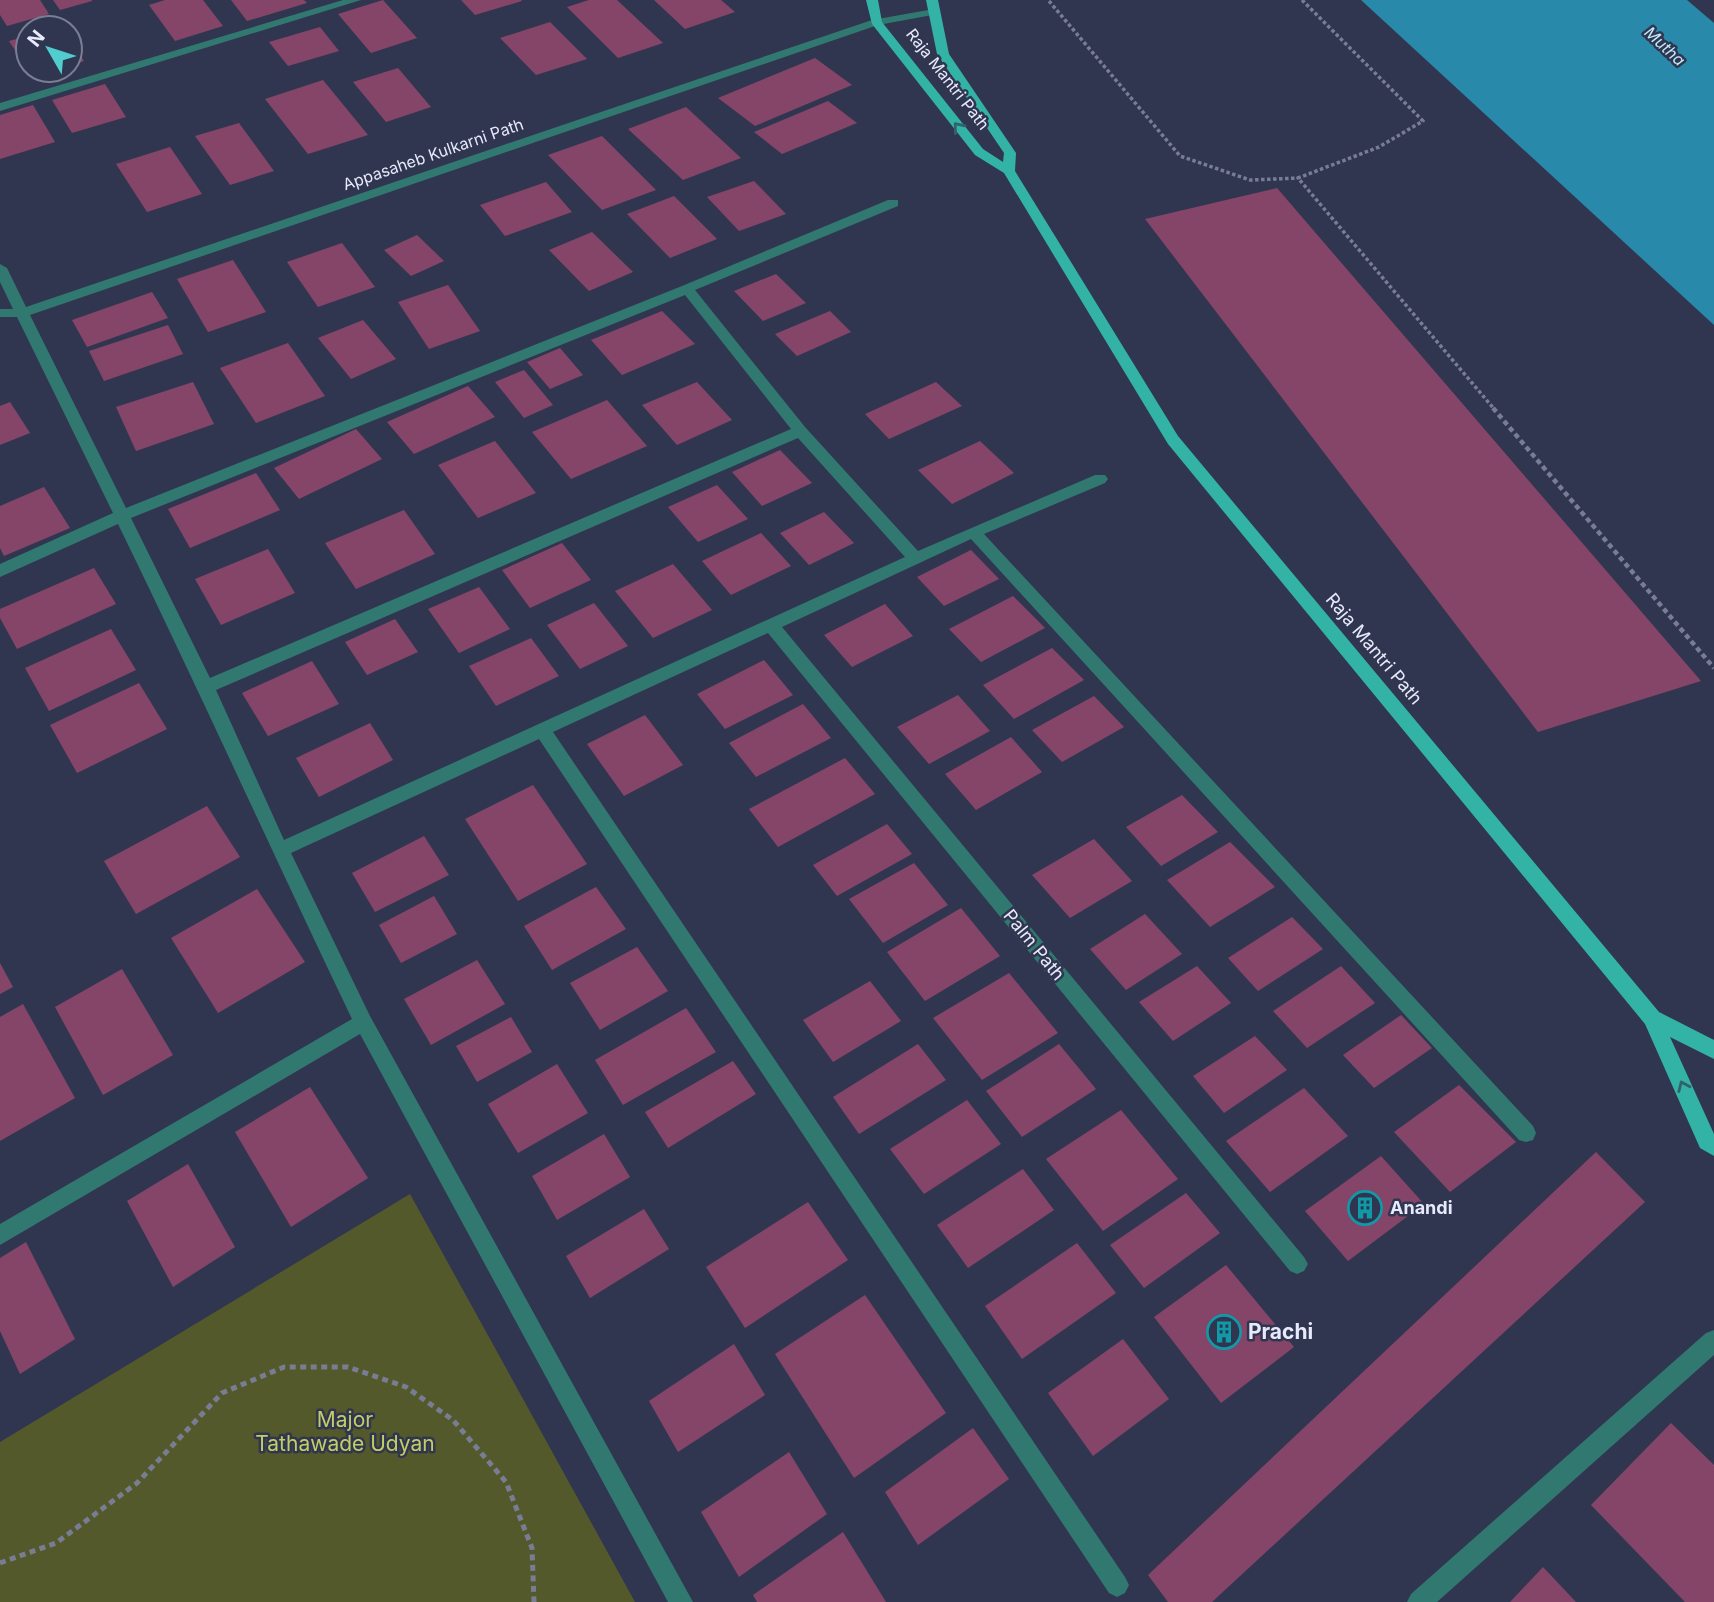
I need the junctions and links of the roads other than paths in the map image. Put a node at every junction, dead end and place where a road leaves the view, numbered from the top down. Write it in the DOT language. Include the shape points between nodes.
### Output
graph roads {
  1 [pos="355,0"];
  2 [pos="872,0"];
  3 [pos="339,2"];
  4 [pos="933,6"];
  5 [pos="876,22"];
  6 [pos="0,107"];
  7 [pos="1009,171"];
  8 [pos="893,203"];
  9 [pos="0,268"];
  10 [pos="687,289"];
  11 [pos="0,313"];
  12 [pos="20,313"];
  13 [pos="800,431"];
  14 [pos="1100,479"];
  15 [pos="121,516"];
  16 [pos="973,532"];
  17 [pos="915,558"];
  18 [pos="0,571"];
  19 [pos="771,625"];
  20 [pos="206,687"];
  21 [pos="542,730"];
  22 [pos="280,850"];
  23 [pos="1652,1018"];
  24 [pos="363,1022"];
  25 [pos="1714,1050"];
  26 [pos="1527,1133"];
  27 [pos="1714,1147"];
  28 [pos="0,1236"];
  29 [pos="1297,1264"];
  30 [pos="1714,1341"];
  31 [pos="1117,1585"];
  32 [pos="681,1602"];
  33 [pos="1419,1602"];
  1 -- 3 [label="street"];
  2 -- 5 [label="main road, Raja Mantri Path"];
  3 -- 6 [label="street"];
  4 -- 5 [label="street, Appasaheb Kulkarni Path"];
  4 -- 7 [label="main road, Raja Mantri Path" via="943,54 1010,153"];
  7 -- 5 [label="main road, Raja Mantri Path, one-way" via="979,152"];
  5 -- 12 [label="street, Appasaheb Kulkarni Path"];
  7 -- 23 [label="main road, Raja Mantri Path" via="1173,440"];
  8 -- 10 [label="street"];
  9 -- 12 [label="street"];
  10 -- 13 [label="street"];
  10 -- 15 [label="street"];
  11 -- 12 [label="street, Appasaheb Kulkarni Path"];
  12 -- 15 [label="street"];
  13 -- 17 [label="street"];
  13 -- 20 [label="street"];
  14 -- 16 [label="street"];
  15 -- 18 [label="street"];
  15 -- 20 [label="street"];
  16 -- 17 [label="street"];
  16 -- 26 [label="street"];
  17 -- 19 [label="street"];
  19 -- 21 [label="street"];
  19 -- 29 [label="street, Palm Path"];
  20 -- 22 [label="street"];
  21 -- 22 [label="street"];
  21 -- 31 [label="street"];
  22 -- 24 [label="street"];
  23 -- 25 [label="main road"];
  27 -- 23 [label="main road, Raja Mantri Path, one-way" via="1707,1141"];
  24 -- 28 [label="street"];
  24 -- 32 [label="street"];
  30 -- 33 [label="street"];
}
